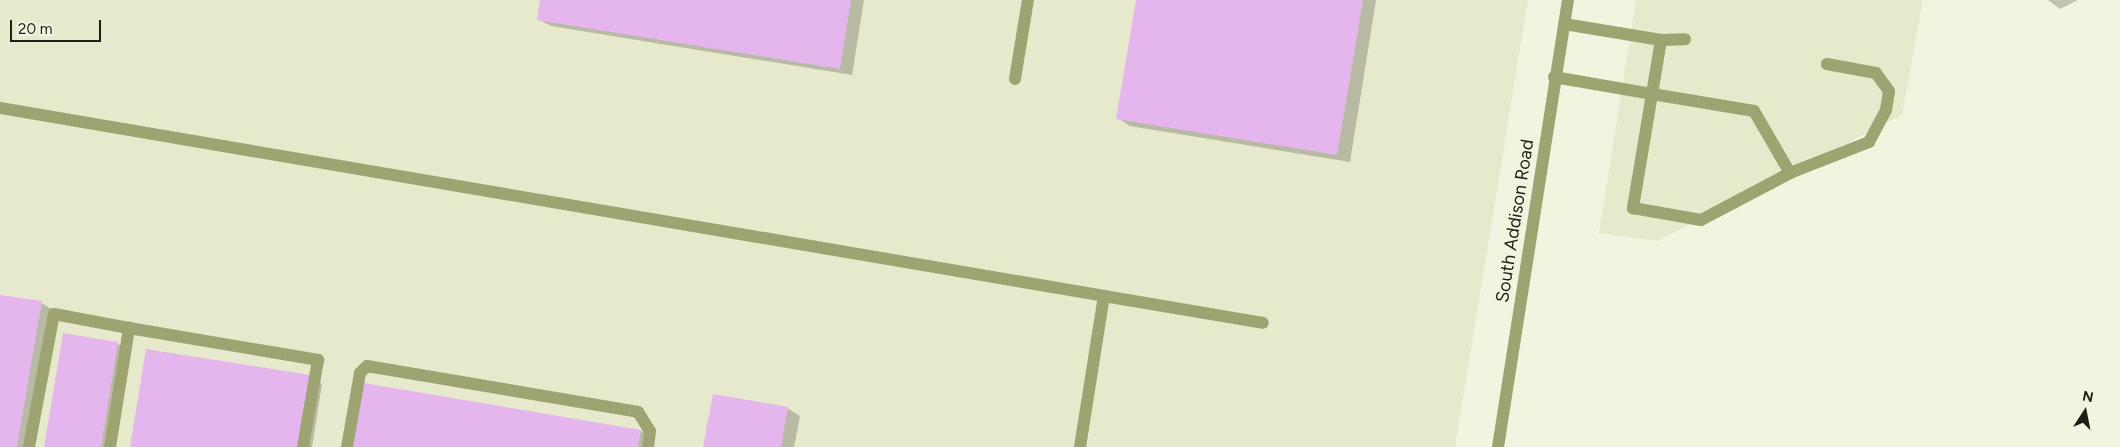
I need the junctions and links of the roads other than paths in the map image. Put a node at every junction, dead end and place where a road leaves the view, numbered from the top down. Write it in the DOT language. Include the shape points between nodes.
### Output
graph roads {
  1 [pos="1028,0"];
  2 [pos="1568,0"];
  3 [pos="1564,24"];
  4 [pos="1661,40"];
  5 [pos="1685,40"];
  6 [pos="1826,64"];
  7 [pos="1554,77"];
  8 [pos="1014,79"];
  9 [pos="1652,94"];
  10 [pos="0,108"];
  11 [pos="1790,173"];
  12 [pos="1104,296"];
  13 [pos="1263,323"];
  14 [pos="129,328"];
  15 [pos="30,447"];
  16 [pos="110,447"];
  17 [pos="303,447"];
  18 [pos="347,447"];
  19 [pos="648,447"];
  20 [pos="1080,447"];
  21 [pos="1498,447"];
  1 -- 8 [label="street"];
  2 -- 3 [label="street, South Addison Road"];
  3 -- 4 [label="street"];
  3 -- 7 [label="street, South Addison Road"];
  4 -- 5 [label="street"];
  4 -- 9 [label="street"];
  6 -- 11 [label="street" via="1876,73 1888,92 1886,110 1869,142"];
  7 -- 9 [label="street"];
  7 -- 21 [label="street, South Addison Road"];
  9 -- 11 [label="street" via="1754,111"];
  9 -- 11 [label="street" via="1632,208 1701,220"];
  10 -- 12 [label="street"];
  12 -- 13 [label="street"];
  12 -- 20 [label="street"];
  14 -- 15 [label="street" via="54,314"];
  14 -- 16 [label="street"];
  14 -- 17 [label="street" via="318,360"];
  18 -- 19 [label="street" via="360,373 367,366 638,412 650,431"];
}
